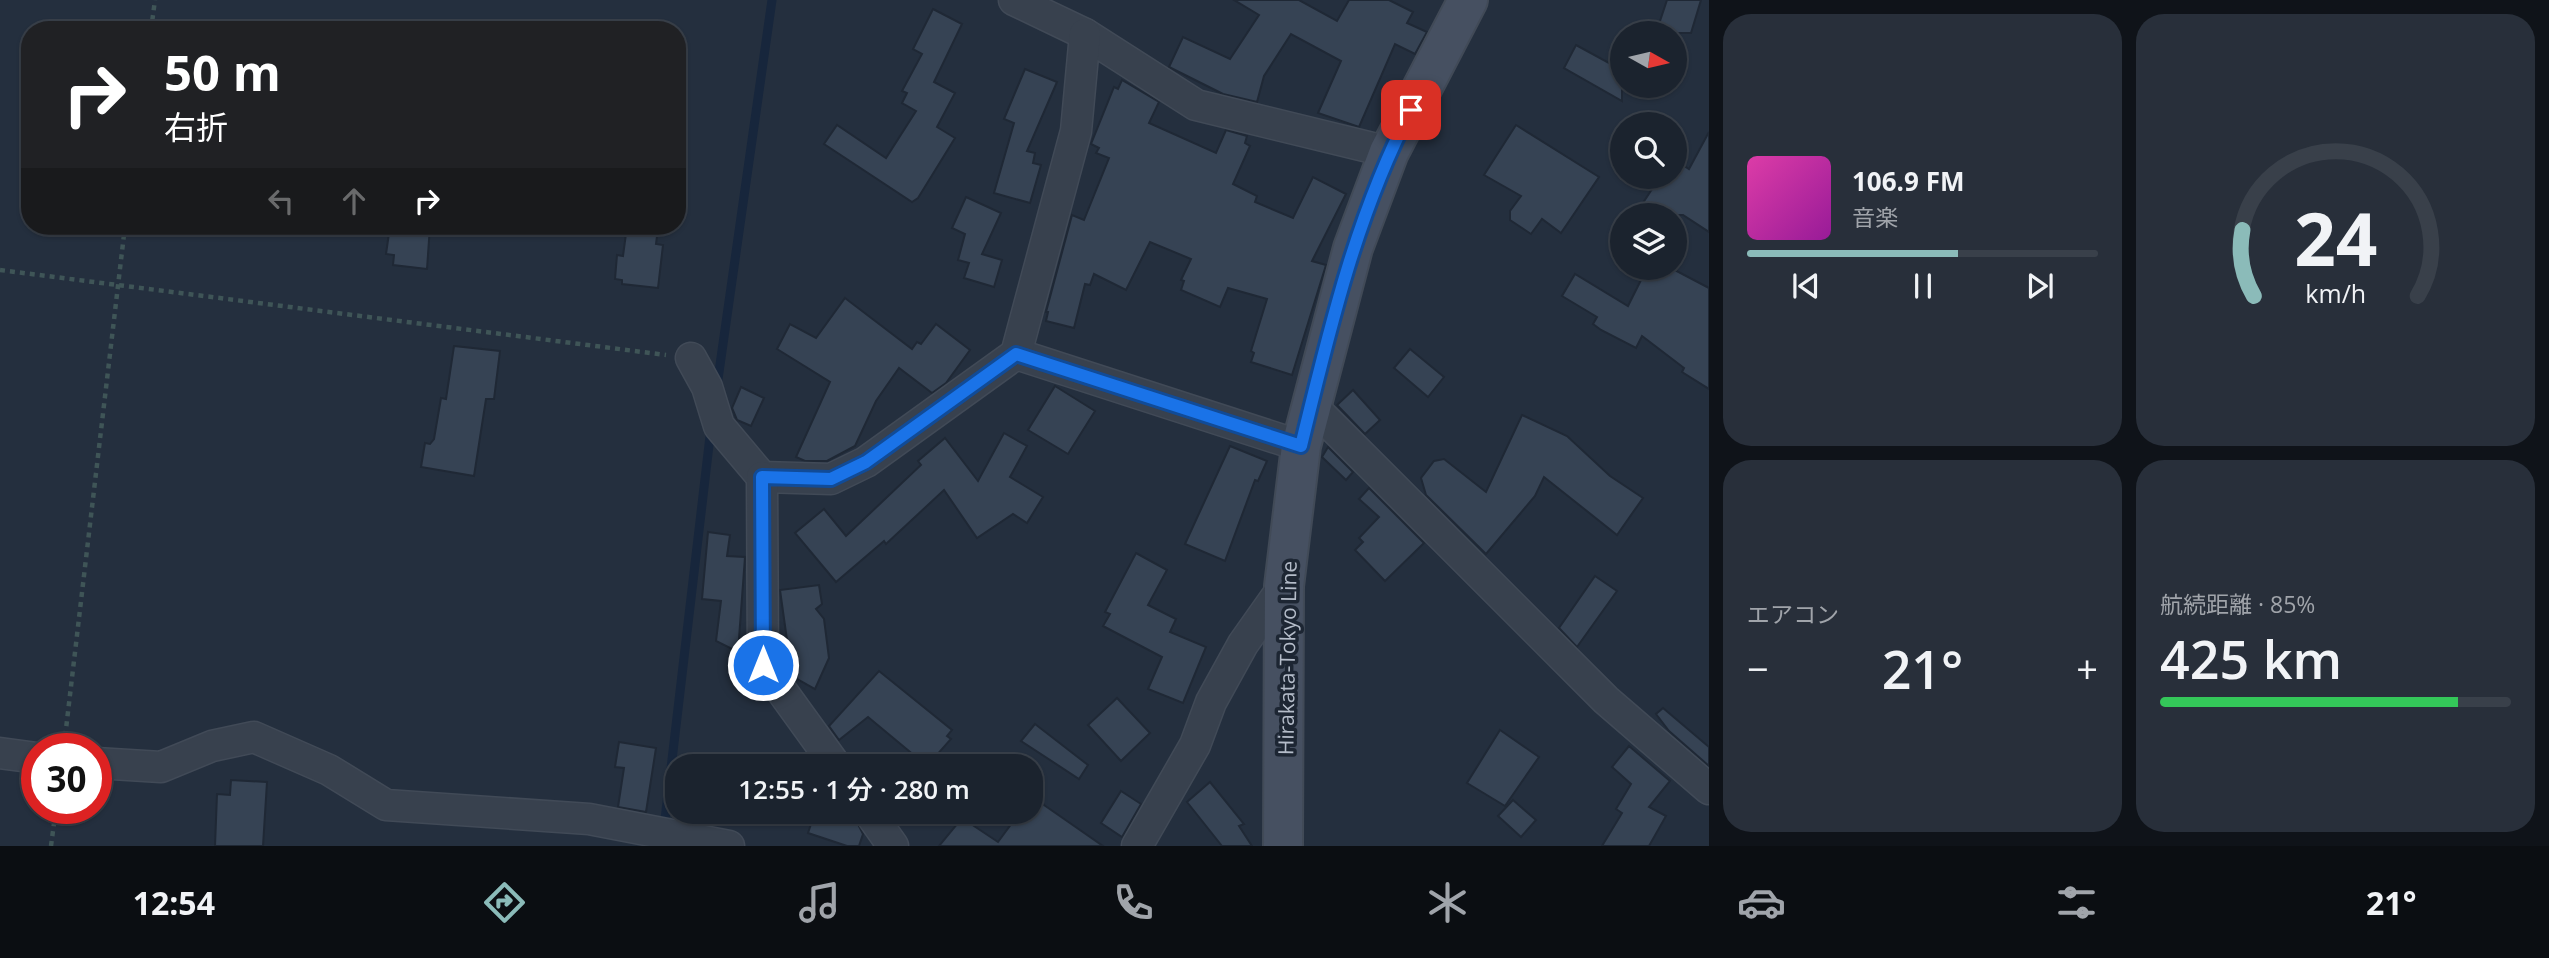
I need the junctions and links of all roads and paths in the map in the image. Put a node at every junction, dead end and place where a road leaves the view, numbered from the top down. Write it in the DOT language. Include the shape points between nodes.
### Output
graph roads {
  1 [pos="155,0"];
  2 [pos="1014,0"];
  3 [pos="1468,0"];
  4 [pos="152,21"];
  5 [pos="1085,34"];
  6 [pos="1389,152"];
  7 [pos="124,235"];
  8 [pos="0,270"];
  9 [pos="120,284"];
  10 [pos="1016,354"];
  11 [pos="691,358"];
  12 [pos="1311,405"];
  13 [pos="1301,446"];
  14 [pos="762,477"];
  15 [pos="1284,586"];
  16 [pos="65,733"];
  17 [pos="0,753"];
  18 [pos="827,754"];
  19 [pos="21,756"];
  20 [pos="112,764"];
  21 [pos="1709,789"];
  22 [pos="54,824"];
  23 [pos="877,824"];
  24 [pos="51,846"];
  25 [pos="729,846"];
  26 [pos="893,846"];
  27 [pos="1137,846"];
  28 [pos="1283,846"];
  1 -- 4 [label="path"];
  2 -- 5 [label="street"];
  3 -- 6 [label="main road, Hirakata-Tokyo Line"];
  5 -- 6 [label="street" via="1196,105"];
  5 -- 10 [label="street" via="1076,131"];
  6 -- 12 [label="main road, Hirakata-Tokyo Line" via="1353,248"];
  7 -- 9 [label="path"];
  8 -- 9 [label="path"];
  9 -- 11 [label="path"];
  9 -- 16 [label="path"];
  10 -- 13 [label="street"];
  10 -- 14 [label="street" via="866,462 831,479"];
  11 -- 14 [label="street" via="707,387 719,426"];
  12 -- 13 [label="main road, Hirakata-Tokyo Line"];
  12 -- 21 [label="street" via="1606,700"];
  13 -- 15 [label="main road, Hirakata-Tokyo Line"];
  14 -- 18 [label="street" via="763,665"];
  15 -- 27 [label="street" via="1243,644 1211,702 1195,745"];
  15 -- 28 [label="main road, Hirakata-Tokyo Line"];
  17 -- 19 [label="street"];
  20 -- 25 [label="street" via="161,767 212,746 254,737 329,770 386,805 589,819"];
  22 -- 24 [label="path"];
  23 -- 26 [label="street"];
}
